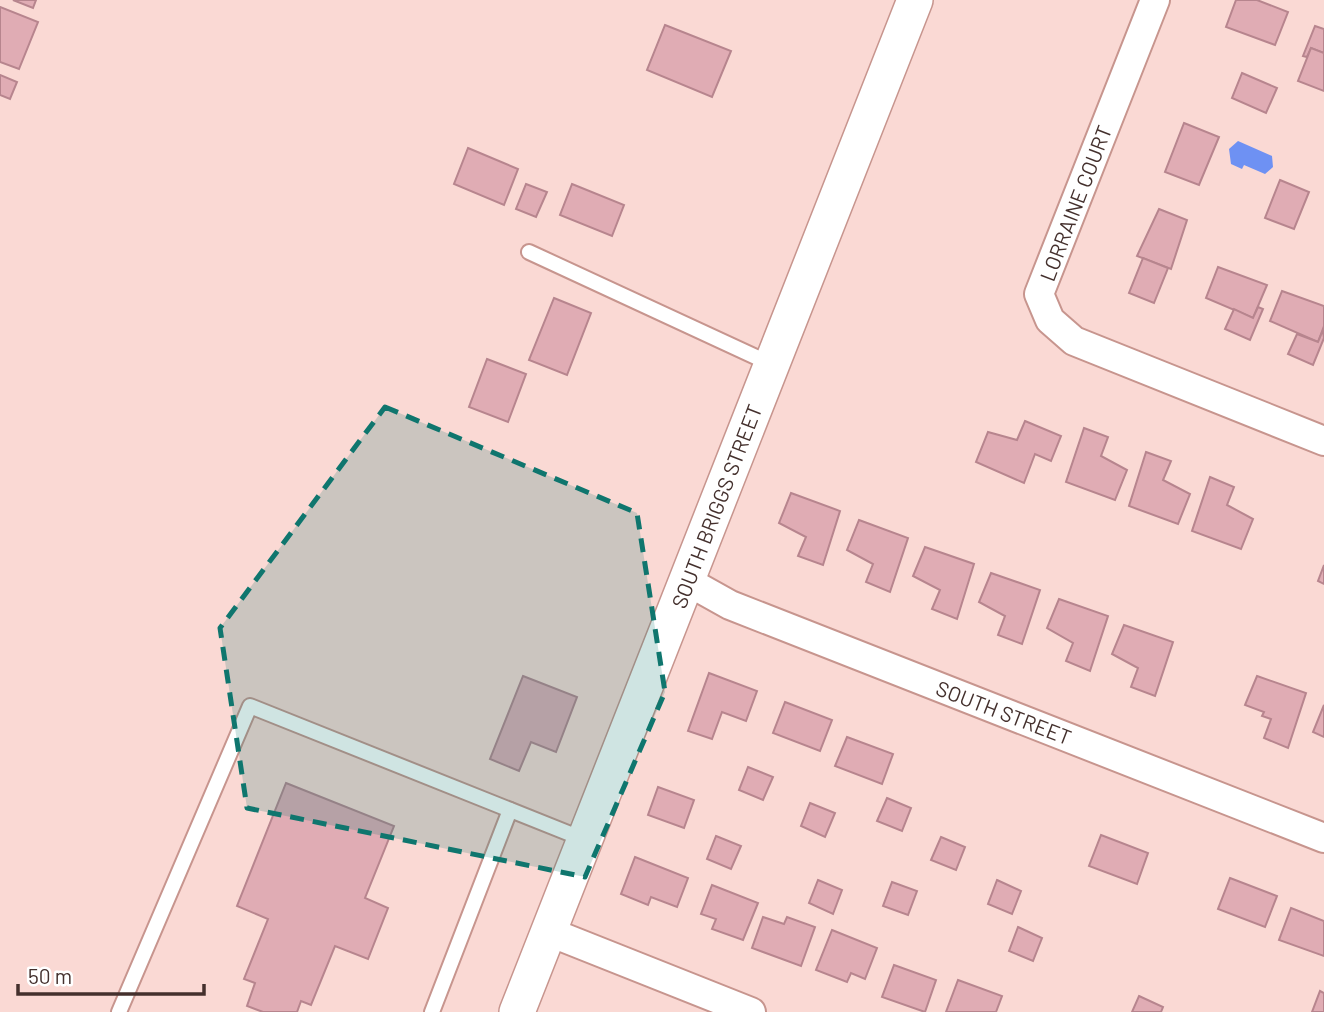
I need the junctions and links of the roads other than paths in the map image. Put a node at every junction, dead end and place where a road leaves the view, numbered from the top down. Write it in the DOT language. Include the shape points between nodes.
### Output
graph roads {
  1 [pos="915,0"];
  2 [pos="1155,0"];
  3 [pos="529,252"];
  4 [pos="772,365"];
  5 [pos="1324,441"];
  6 [pos="687,581"];
  7 [pos="510,810"];
  8 [pos="1324,838"];
  9 [pos="584,840"];
  10 [pos="547,931"];
  11 [pos="119,1012"];
  12 [pos="432,1012"];
  13 [pos="517,1012"];
  14 [pos="751,1012"];
  1 -- 4 [label="street, SOUTH BRIGGS STREET"];
  2 -- 5 [label="street, LORRAINE COURT" via="1039,295 1050,320 1074,341"];
  3 -- 4 [label="lane"];
  4 -- 6 [label="street, SOUTH BRIGGS STREET"];
  6 -- 8 [label="street, SOUTH STREET" via="730,605"];
  6 -- 9 [label="street, SOUTH BRIGGS STREET"];
  7 -- 9 [label="lane"];
  7 -- 11 [label="lane" via="250,706"];
  7 -- 12 [label="lane"];
  9 -- 10 [label="street, SOUTH BRIGGS STREET"];
  10 -- 13 [label="street, SOUTH BRIGGS STREET"];
  10 -- 14 [label="street"];
}
